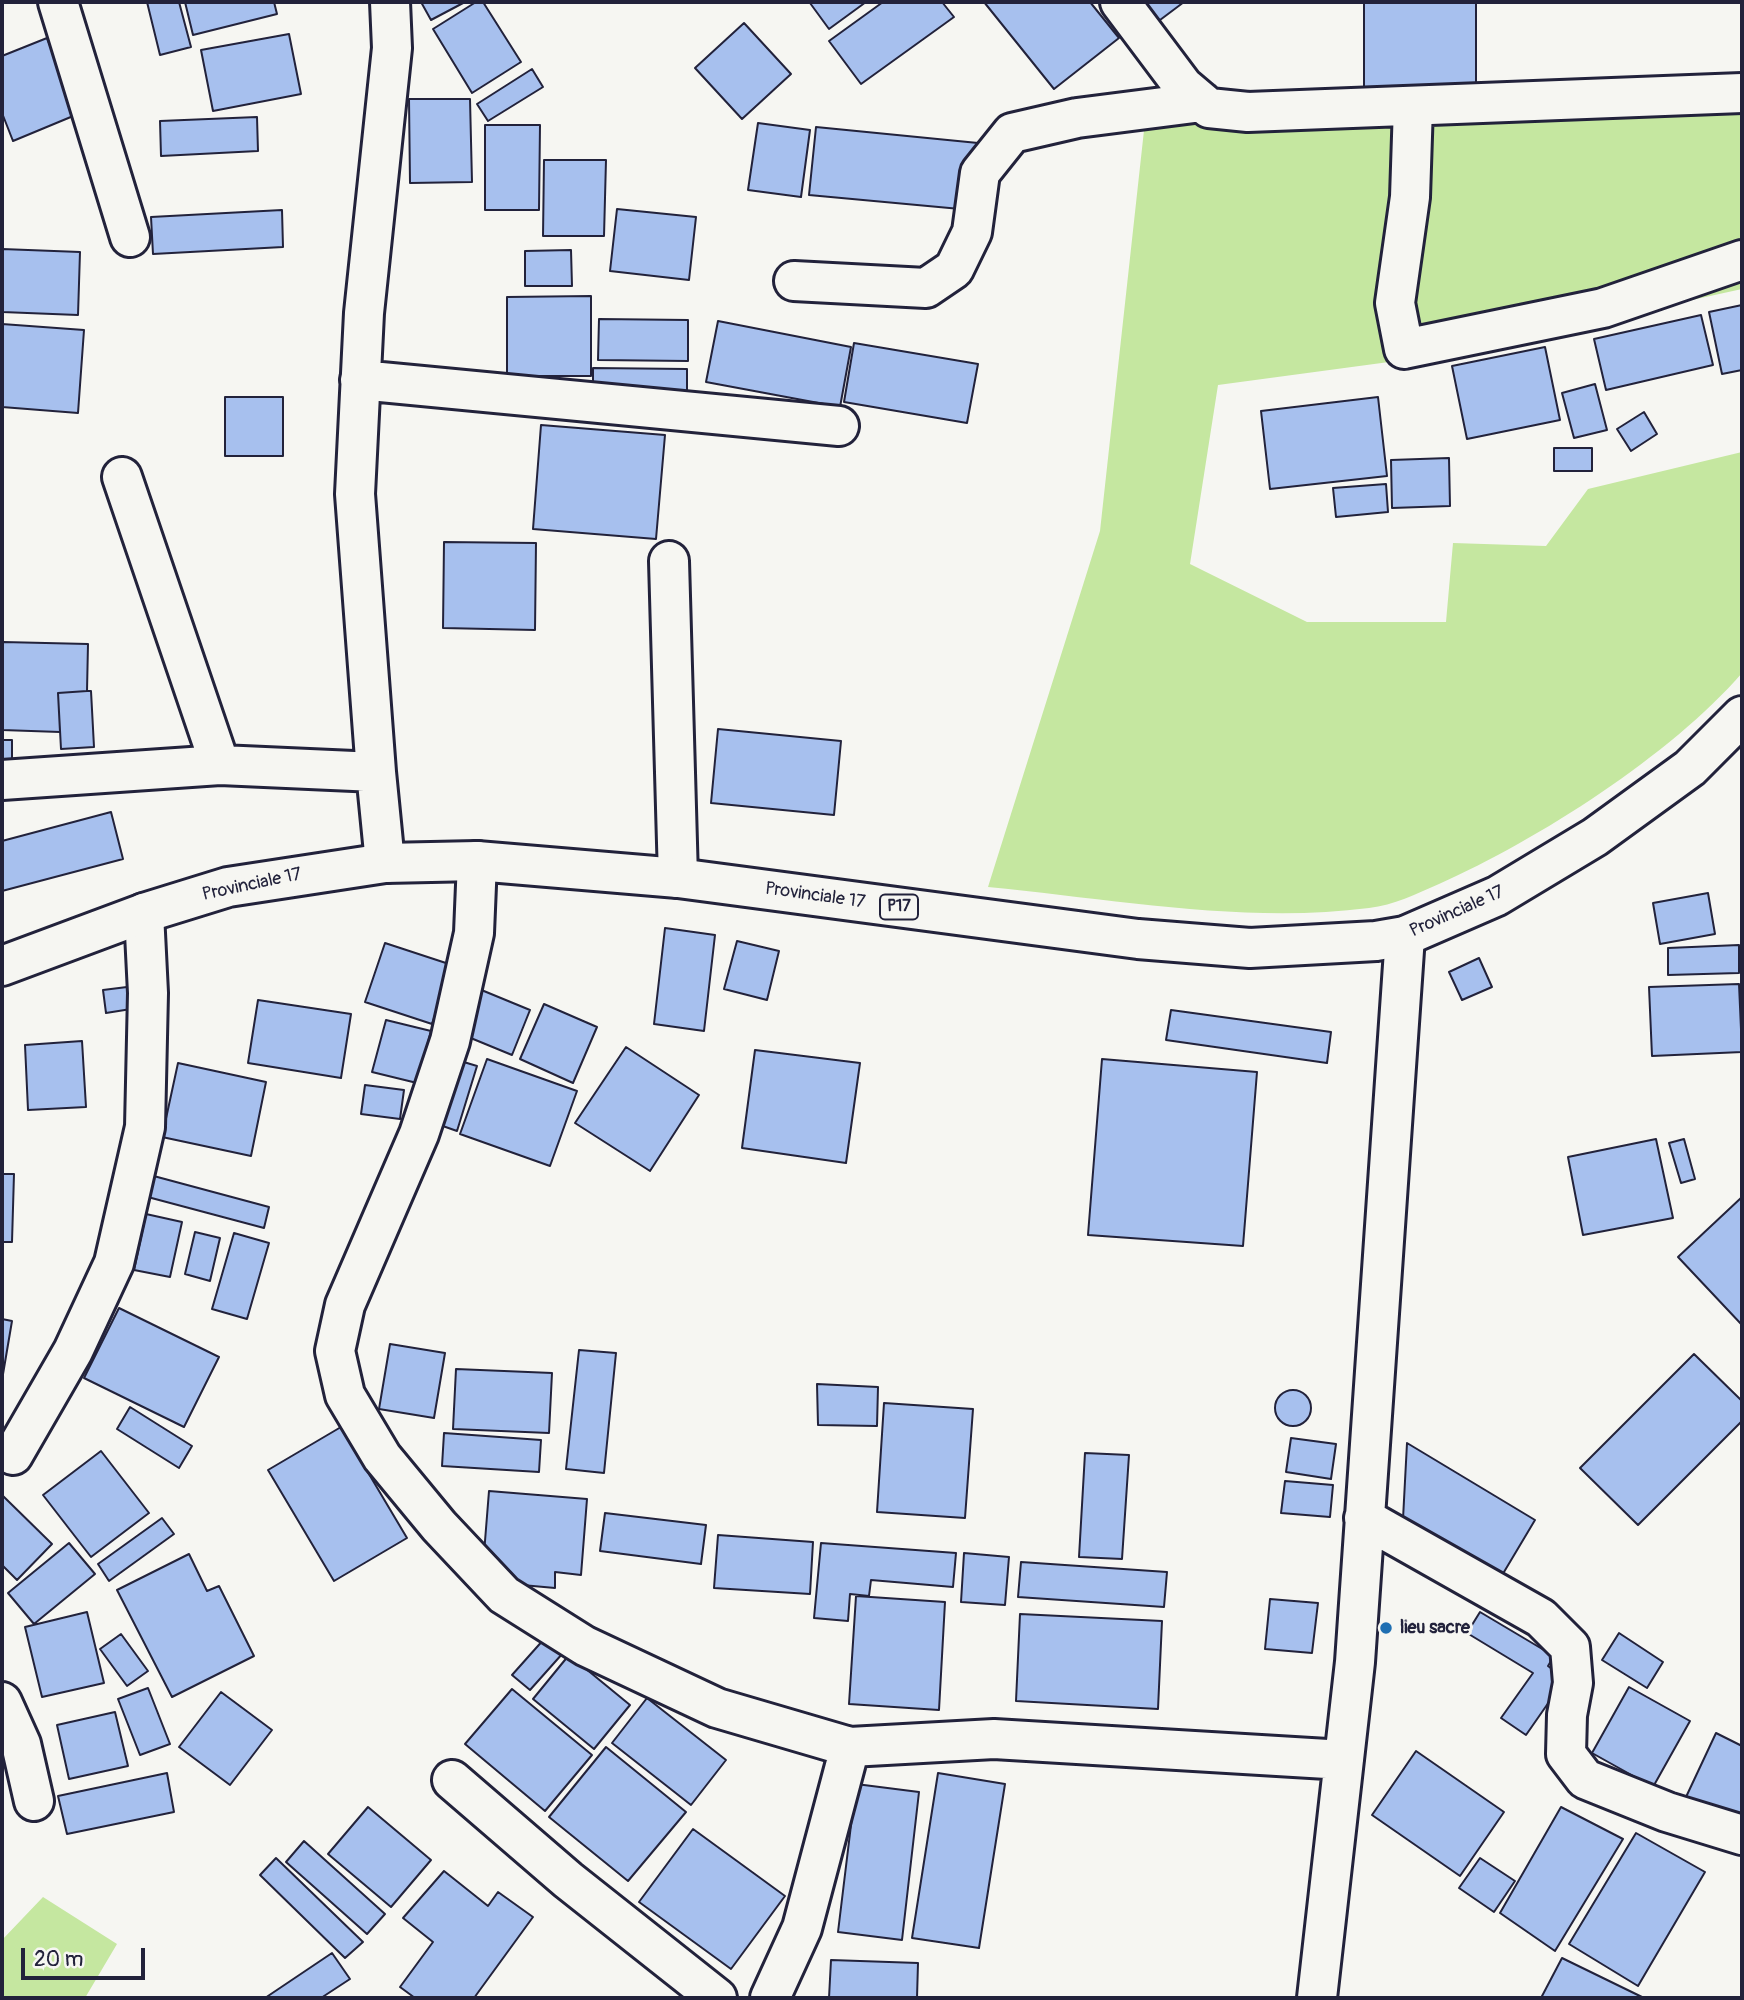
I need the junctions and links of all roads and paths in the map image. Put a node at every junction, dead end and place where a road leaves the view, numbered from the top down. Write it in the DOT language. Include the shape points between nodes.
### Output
graph roads {
  1 [pos="58,2"];
  2 [pos="390,2"];
  3 [pos="1120,2"];
  4 [pos="1742,93"];
  5 [pos="1202,102"];
  6 [pos="1413,106"];
  7 [pos="130,237"];
  8 [pos="1742,260"];
  9 [pos="794,281"];
  10 [pos="360,380"];
  11 [pos="839,426"];
  12 [pos="122,477"];
  13 [pos="670,561"];
  14 [pos="1742,716"];
  15 [pos="220,765"];
  16 [pos="376,772"];
  17 [pos="2,780"];
  18 [pos="477,861"];
  19 [pos="384,863"];
  20 [pos="678,878"];
  21 [pos="144,913"];
  22 [pos="1405,936"];
  23 [pos="2,966"];
  24 [pos="13,1455"];
  25 [pos="1364,1518"];
  26 [pos="2,1702"];
  27 [pos="850,1746"];
  28 [pos="1344,1759"];
  29 [pos="452,1780"];
  30 [pos="34,1801"];
  31 [pos="1742,1835"];
  32 [pos="718,1998"];
  33 [pos="770,1998"];
  34 [pos="1317,1998"];
  1 -- 7 [label="street"];
  2 -- 10 [label="street" via="392,48"];
  3 -- 5 [label="street" via="1183,86"];
  4 -- 6 [label="street"];
  5 -- 6 [label="street" via="1209,108 1248,112"];
  5 -- 9 [label="street" via="1077,118 1012,133 981,173 972,232 954,269 926,289"];
  6 -- 8 [label="street" via="1410,197 1395,303 1404,349 1603,308"];
  10 -- 11 [label="street"];
  10 -- 16 [label="street" via="355,494"];
  12 -- 15 [label="street"];
  13 -- 20 [label="street"];
  14 -- 22 [label="street, Provinciale 17 / P17" via="1690,768 1595,837 1497,895"];
  15 -- 16 [label="street"];
  15 -- 17 [label="street"];
  16 -- 19 [label="street"];
  18 -- 19 [label="street, Provinciale 17 / P17"];
  18 -- 20 [label="street, Provinciale 17 / P17"];
  18 -- 27 [label="street" via="474,933 450,1041 419,1134 345,1305 335,1351 345,1395 382,1457 504,1595 585,1646 717,1708"];
  19 -- 21 [label="street, Provinciale 17 / P17" via="228,887"];
  20 -- 22 [label="street, Provinciale 17 / P17" via="1138,939 1250,948 1334,946"];
  21 -- 23 [label="street, Provinciale 17 / P17"];
  21 -- 24 [label="street" via="148,993 145,1127 114,1263 73,1351"];
  22 -- 25 [label="street"];
  25 -- 28 [label="street"];
  25 -- 31 [label="street" via="1541,1618 1570,1647 1573,1683 1566,1754 1585,1779 1667,1812"];
  26 -- 30 [label="street" via="21,1744"];
  27 -- 28 [label="street" via="993,1739"];
  27 -- 33 [label="street" via="802,1928"];
  28 -- 34 [label="street"];
  29 -- 32 [label="street" via="568,1880"];
}
